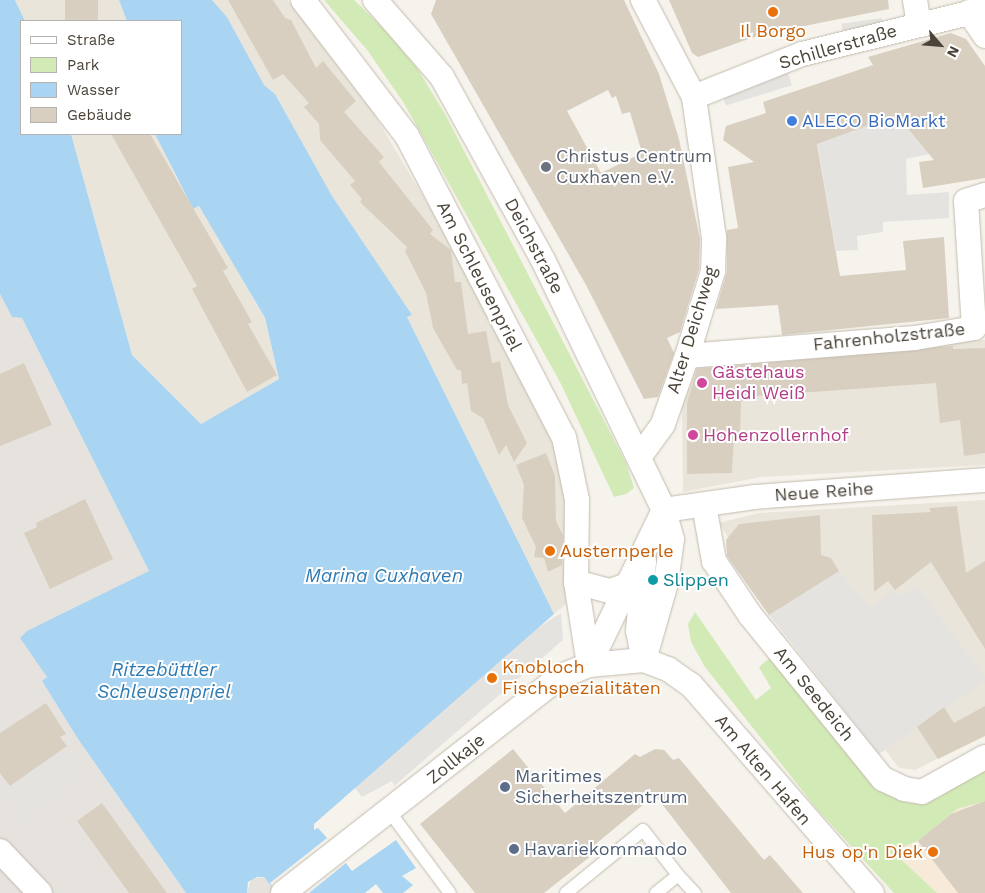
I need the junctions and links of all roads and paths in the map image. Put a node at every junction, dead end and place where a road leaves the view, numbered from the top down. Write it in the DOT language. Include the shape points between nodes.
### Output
graph roads {
  1 [pos="303,0"];
  2 [pos="375,0"];
  3 [pos="643,0"];
  4 [pos="915,0"];
  5 [pos="977,11"];
  6 [pos="919,24"];
  7 [pos="985,36"];
  8 [pos="694,97"];
  9 [pos="985,195"];
  10 [pos="687,356"];
  11 [pos="640,456"];
  12 [pos="985,480"];
  13 [pos="704,505"];
  14 [pos="664,510"];
  15 [pos="645,553"];
  16 [pos="576,582"];
  17 [pos="627,585"];
  18 [pos="644,660"];
  19 [pos="589,665"];
  20 [pos="985,758"];
  21 [pos="389,812"];
  22 [pos="0,851"];
  23 [pos="678,874"];
  24 [pos="40,893"];
  25 [pos="283,893"];
  26 [pos="450,893"];
  27 [pos="566,893"];
  28 [pos="656,893"];
  29 [pos="695,893"];
  30 [pos="872,893"];
  1 -- 16 [label="street, Am Schleusenpriel" via="407,136 564,437 578,500"];
  2 -- 11 [label="street, Deichstraße" via="442,77 543,260"];
  3 -- 8 [label="street, Alter Deichweg"];
  4 -- 6 [label="street"];
  5 -- 6 [label="street, Schillerstraße"];
  5 -- 7 [label="street"];
  6 -- 8 [label="street, Schillerstraße" via="802,54"];
  8 -- 10 [label="street, Alter Deichweg" via="714,238 713,271"];
  9 -- 10 [label="street, Fahrenholzstraße" via="966,201 974,328 915,338"];
  10 -- 11 [label="street, Alter Deichweg" via="663,424"];
  11 -- 14 [label="street, Deichstraße"];
  12 -- 13 [label="street, Neue Reihe" via="754,496"];
  13 -- 14 [label="street, Neue Reihe"];
  13 -- 20 [label="street, Am Seedeich" via="714,561 750,615 883,779 904,790 922,792"];
  14 -- 15 [label="street"];
  14 -- 18 [label="street, Deichstraße" via="672,540 666,583"];
  15 -- 17 [label="street"];
  15 -- 18 [label="street" via="638,631"];
  16 -- 17 [label="street" via="610,591"];
  16 -- 19 [label="street, Am Schleusenpriel"];
  17 -- 19 [label="street"];
  18 -- 19 [label="street, Zollkaje"];
  18 -- 30 [label="street, Am Alten Hafen" via="668,669 691,685"];
  19 -- 21 [label="street, Zollkaje" via="559,677"];
  21 -- 25 [label="street, Zollkaje"];
  21 -- 26 [label="lane"];
  22 -- 24 [label="street"];
  23 -- 27 [label="lane" via="643,830"];
  23 -- 28 [label="lane"];
  23 -- 29 [label="lane"];
}
